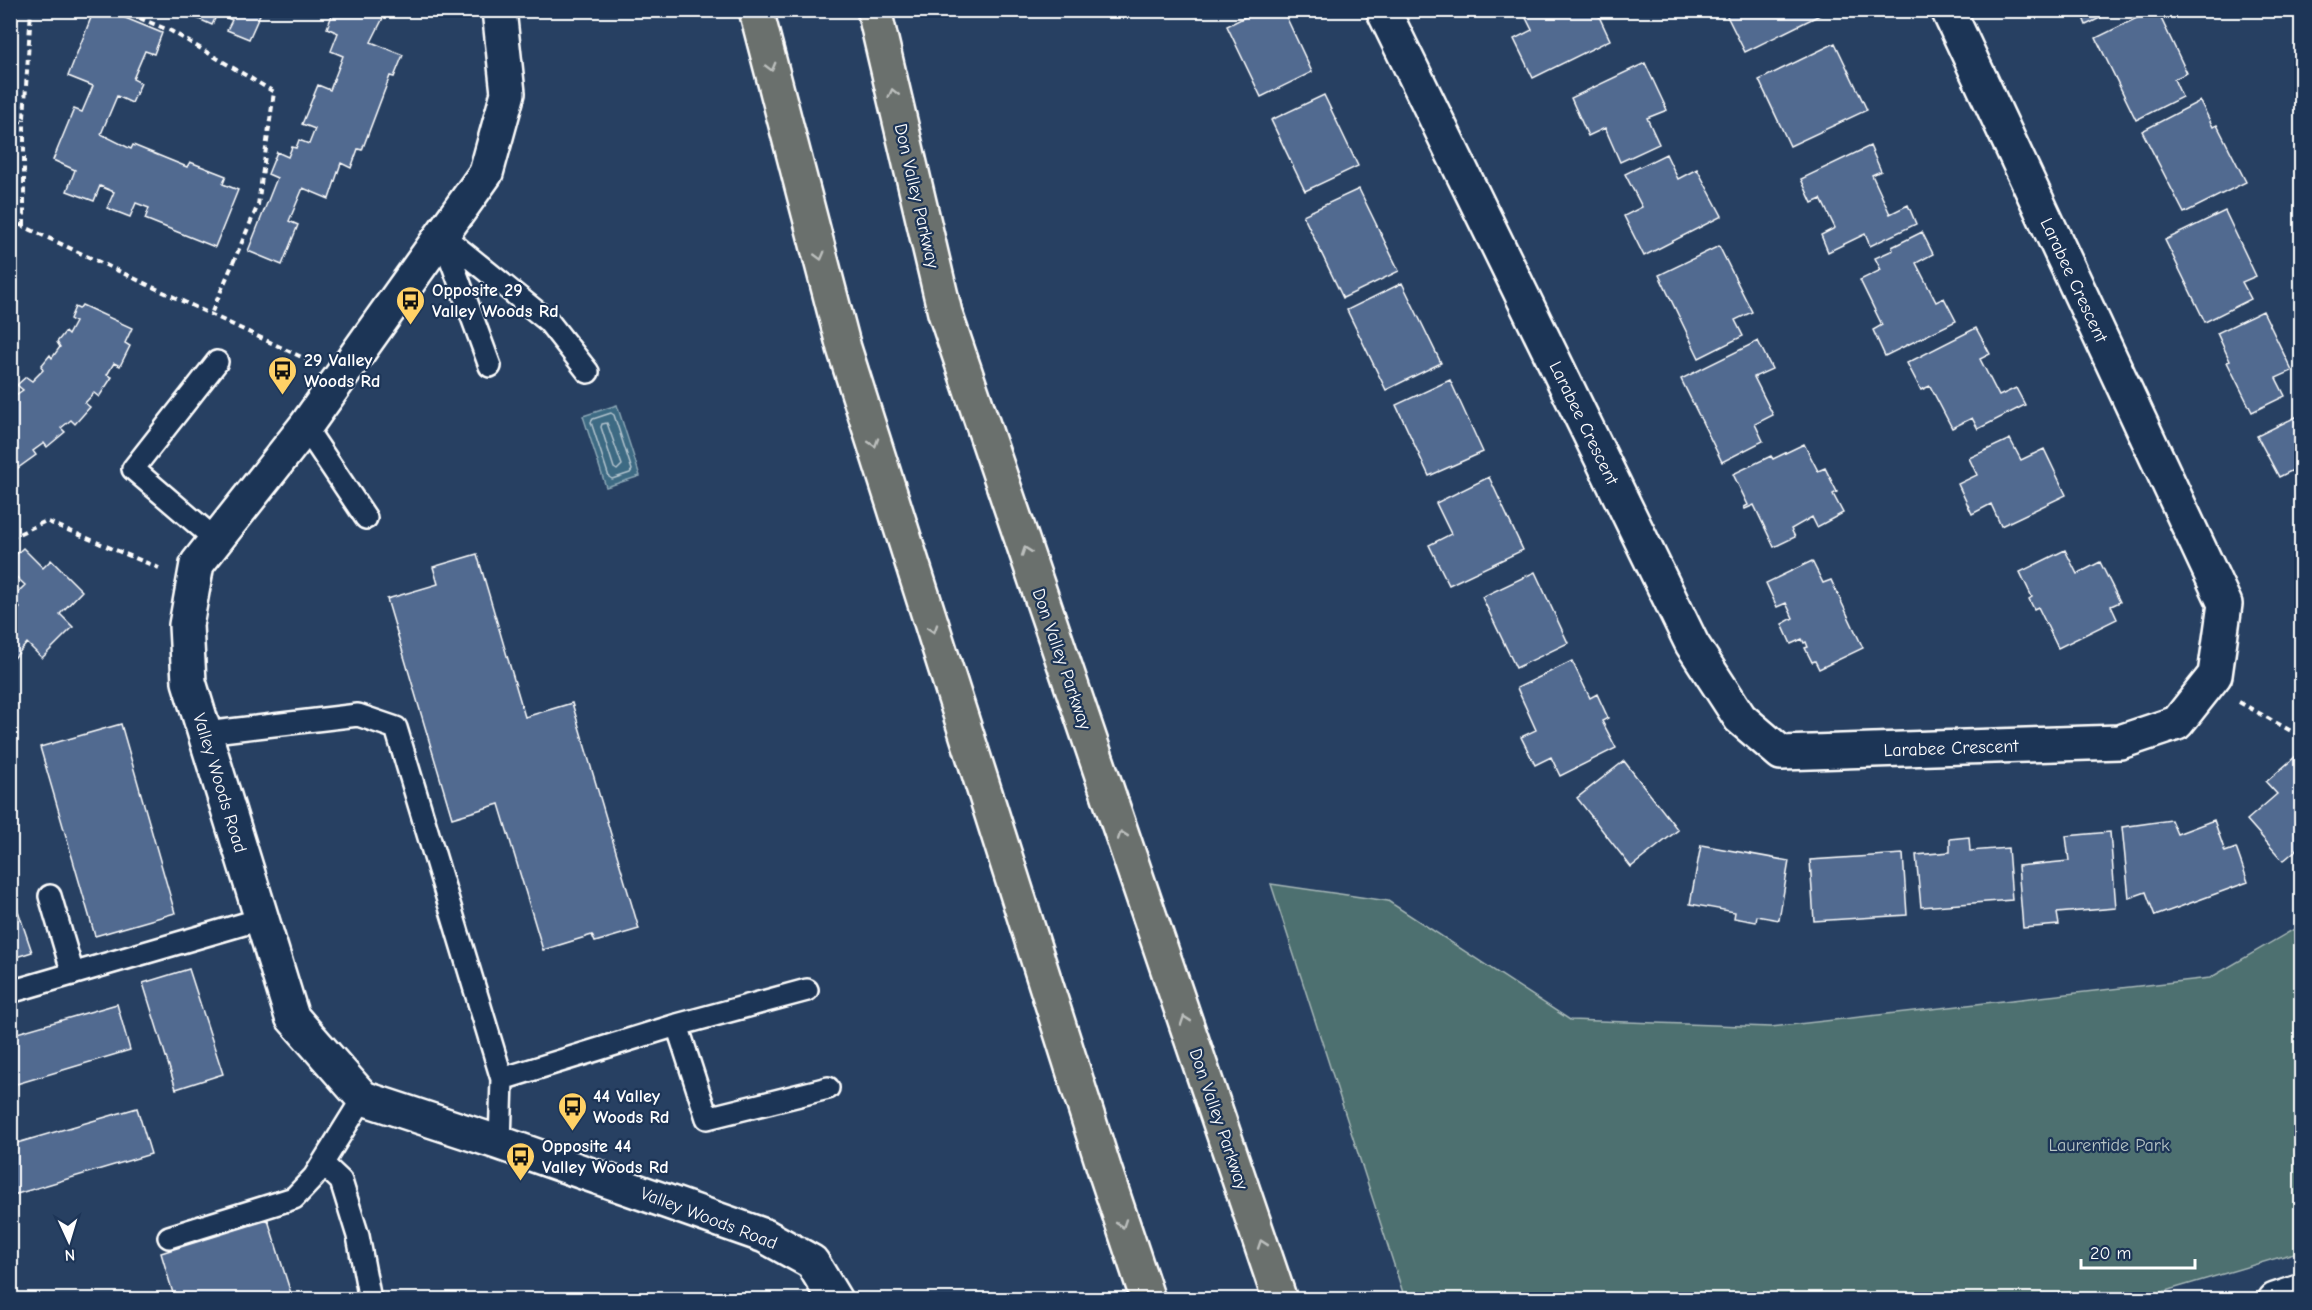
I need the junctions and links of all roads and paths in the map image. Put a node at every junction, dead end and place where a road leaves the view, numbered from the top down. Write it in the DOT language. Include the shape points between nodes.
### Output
graph roads {
  1 [pos="31,10"];
  2 [pos="120,10"];
  3 [pos="499,10"];
  4 [pos="756,10"];
  5 [pos="874,10"];
  6 [pos="1383,10"];
  7 [pos="1948,10"];
  8 [pos="24,117"];
  9 [pos="10,133"];
  10 [pos="10,220"];
  11 [pos="24,226"];
  12 [pos="442,235"];
  13 [pos="212,314"];
  14 [pos="217,362"];
  15 [pos="490,366"];
  16 [pos="588,372"];
  17 [pos="339,378"];
  18 [pos="304,427"];
  19 [pos="366,518"];
  20 [pos="10,538"];
  21 [pos="216,540"];
  22 [pos="195,578"];
  23 [pos="2208,685"];
  24 [pos="205,733"];
  25 [pos="2301,737"];
  26 [pos="50,896"];
  27 [pos="261,919"];
  28 [pos="73,974"];
  29 [pos="807,990"];
  30 [pos="10,993"];
  31 [pos="677,1025"];
  32 [pos="502,1079"];
  33 [pos="828,1088"];
  34 [pos="363,1098"];
  35 [pos="500,1143"];
  36 [pos="323,1164"];
  37 [pos="169,1237"];
  38 [pos="2301,1291"];
  39 [pos="370,1299"];
  40 [pos="835,1299"];
  41 [pos="1148,1299"];
  42 [pos="1280,1299"];
  43 [pos="2275,1299"];
  1 -- 8 [label="path"];
  2 -- 13 [label="path" via="171,31 274,92 258,205"];
  3 -- 12 [label="street, Valley Woods Road" via="508,93 486,173"];
  4 -- 41 [label="highway, one-way" via="844,348"];
  42 -- 5 [label="highway, Don Valley Parkway, one-way" via="945,313"];
  6 -- 23 [label="street, Larabee Crescent" via="1692,644 1740,718 1781,753 2120,742 2177,723"];
  7 -- 23 [label="street, Larabee Crescent" via="2225,604 2215,675"];
  8 -- 9 [label="path"];
  8 -- 11 [label="path"];
  10 -- 11 [label="path"];
  11 -- 13 [label="path"];
  12 -- 15 [label="lane"];
  12 -- 16 [label="lane" via="548,321"];
  12 -- 17 [label="street, Valley Woods Road"];
  13 -- 17 [label="path"];
  14 -- 21 [label="lane" via="133,469"];
  17 -- 18 [label="street, Valley Woods Road"];
  18 -- 19 [label="lane"];
  18 -- 21 [label="street, Valley Woods Road"];
  20 -- 22 [label="path" via="46,521 153,566"];
  21 -- 22 [label="street, Valley Woods Road" via="197,564"];
  22 -- 24 [label="street, Valley Woods Road" via="186,626 189,682"];
  23 -- 25 [label="path"];
  24 -- 27 [label="street, Valley Woods Road"];
  24 -- 32 [label="lane" via="358,715 396,728"];
  26 -- 28 [label="lane"];
  27 -- 28 [label="lane"];
  27 -- 34 [label="street, Valley Woods Road" via="291,1017"];
  28 -- 30 [label="lane"];
  29 -- 31 [label="lane"];
  31 -- 32 [label="lane"];
  31 -- 33 [label="lane" via="707,1118"];
  32 -- 35 [label="lane"];
  34 -- 35 [label="street, Valley Woods Road"];
  34 -- 36 [label="lane"];
  35 -- 40 [label="street, Valley Woods Road" via="765,1236 812,1262"];
  36 -- 37 [label="lane" via="294,1198"];
  36 -- 39 [label="lane" via="341,1181 358,1236"];
  38 -- 43 [label="street"];
}
